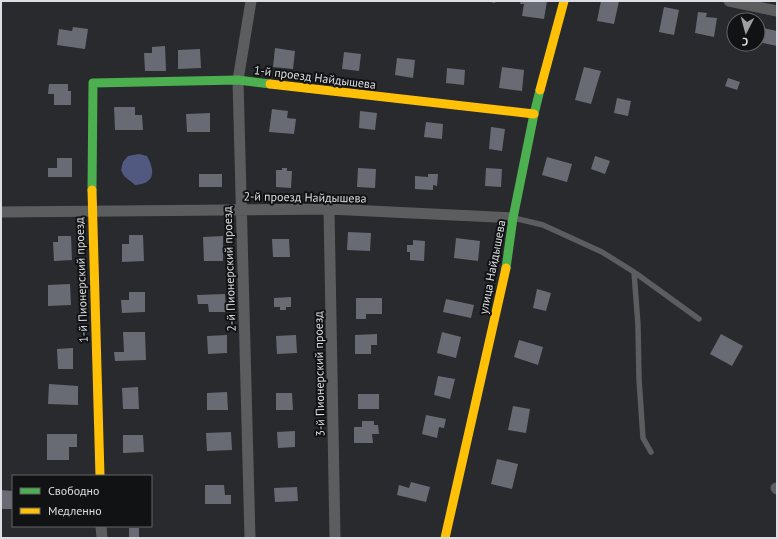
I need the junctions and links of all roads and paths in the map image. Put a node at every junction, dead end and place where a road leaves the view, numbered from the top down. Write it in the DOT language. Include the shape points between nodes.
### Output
graph roads {
  1 [pos="251,1"];
  2 [pos="564,1"];
  3 [pos="729,1"];
  4 [pos="777,11"];
  5 [pos="238,80"];
  6 [pos="93,83"];
  7 [pos="534,114"];
  8 [pos="329,209"];
  9 [pos="240,210"];
  10 [pos="92,211"];
  11 [pos="1,212"];
  12 [pos="514,218"];
  13 [pos="634,272"];
  14 [pos="699,319"];
  15 [pos="651,452"];
  16 [pos="100,475"];
  17 [pos="101,527"];
  18 [pos="102,538"];
  19 [pos="250,538"];
  20 [pos="335,538"];
  21 [pos="445,538"];
  1 -- 5 [label="street, 2-й Пионерский проезд"];
  2 -- 7 [label="street, улица Найдышева"];
  3 -- 4 [label="street"];
  5 -- 6 [label="street, 1-й проезд Найдышева"];
  5 -- 7 [label="street, 1-й проезд Найдышева"];
  5 -- 9 [label="street, 2-й Пионерский проезд"];
  6 -- 10 [label="street, 1-й Пионерский проезд"];
  7 -- 12 [label="street, улица Найдышева"];
  8 -- 9 [label="street, 2-й проезд Найдышева"];
  8 -- 12 [label="street, 2-й проезд Найдышева"];
  8 -- 20 [label="street, 3-й Пионерский проезд"];
  9 -- 10 [label="street, 2-й проезд Найдышева"];
  9 -- 19 [label="street, 2-й Пионерский проезд"];
  10 -- 11 [label="street, 2-й проезд Найдышева"];
  10 -- 16 [label="street, 1-й Пионерский проезд"];
  12 -- 13 [label="lane" via="543,225 602,252"];
  12 -- 21 [label="street, улица Найдышева" via="507,265"];
  13 -- 14 [label="lane"];
  13 -- 15 [label="lane" via="644,438"];
  17 -- 18 [label="street"];
}
